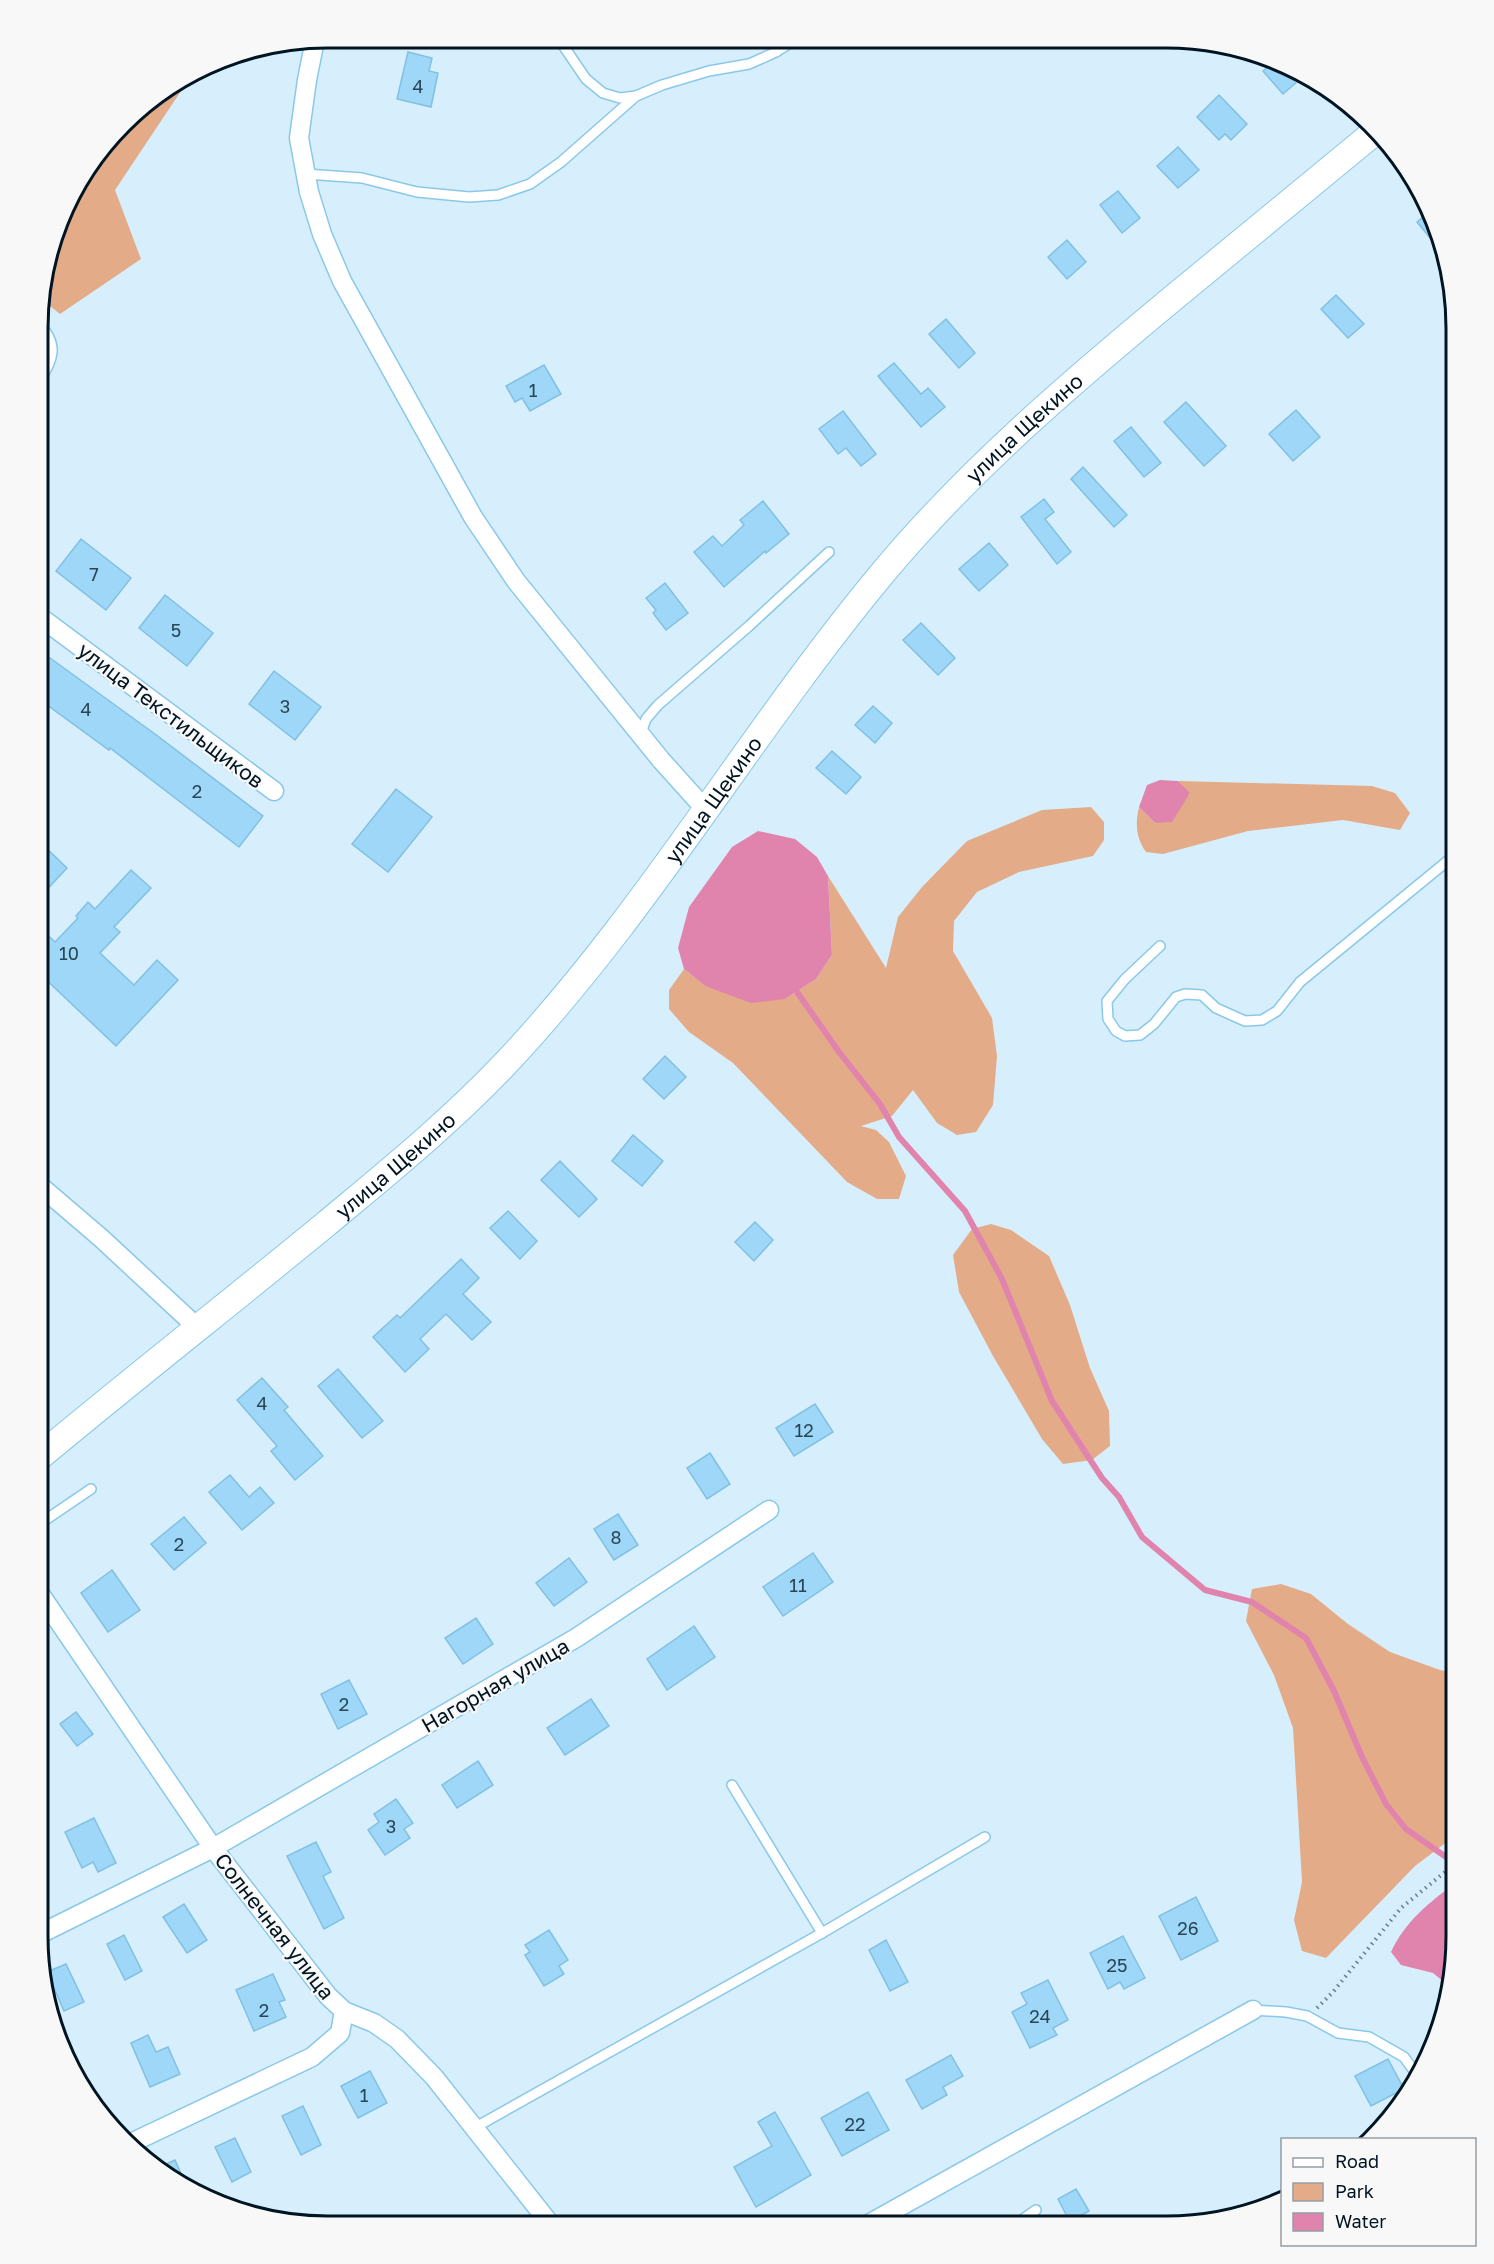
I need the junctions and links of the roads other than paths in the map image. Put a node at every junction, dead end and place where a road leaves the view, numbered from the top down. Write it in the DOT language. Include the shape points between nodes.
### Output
graph roads {
  1 [pos="565,48"];
  2 [pos="782,48"];
  3 [pos="313,49"];
  4 [pos="636,96"];
  5 [pos="1370,136"];
  6 [pos="306,174"];
  7 [pos="48,340"];
  8 [pos="48,368"];
  9 [pos="829,552"];
  10 [pos="48,623"];
  11 [pos="640,733"];
  12 [pos="274,791"];
  13 [pos="706,810"];
  14 [pos="1446,862"];
  15 [pos="1160,946"];
  16 [pos="48,1193"];
  17 [pos="199,1329"];
  18 [pos="48,1450"];
  19 [pos="91,1489"];
  20 [pos="769,1510"];
  21 [pos="48,1518"];
  22 [pos="48,1606"];
  23 [pos="732,1785"];
  24 [pos="985,1837"];
  25 [pos="213,1848"];
  26 [pos="48,1930"];
  27 [pos="822,1934"];
  28 [pos="1253,2010"];
  29 [pos="344,2011"];
  30 [pos="1413,2068"];
  31 [pos="474,2128"];
  32 [pos="136,2140"];
  33 [pos="1036,2210"];
  34 [pos="544,2216"];
  35 [pos="883,2216"];
  36 [pos="1027,2216"];
  1 -- 4 [label="lane" via="586,79 603,93 620,98"];
  2 -- 4 [label="lane" via="749,64 709,71"];
  3 -- 6 [label="street" via="299,138"];
  4 -- 6 [label="lane" via="561,162 530,184 498,195 469,197 417,192 362,178"];
  5 -- 13 [label="main road, улица Щекино" via="1122,340 967,481 881,575"];
  6 -- 11 [label="street" via="322,234 342,281 473,517 516,581"];
  7 -- 8 [label="lane" via="52,347"];
  9 -- 11 [label="lane" via="658,705"];
  10 -- 12 [label="street, улица Текстильщиков"];
  11 -- 13 [label="street"];
  13 -- 17 [label="main road, улица Щекино" via="585,972 502,1067 415,1150"];
  14 -- 15 [label="lane" via="1300,981 1277,1011 1262,1020 1245,1021 1216,1008 1202,995 1185,994 1176,997 1140,1035 1125,1036 1116,1031 1108,1019 1107,1001"];
  16 -- 17 [label="street"];
  17 -- 18 [label="main road, улица Щекино"];
  19 -- 21 [label="lane"];
  20 -- 25 [label="street, Нагорная улица" via="576,1638"];
  22 -- 25 [label="street, Солнечная улица"];
  23 -- 27 [label="lane"];
  24 -- 27 [label="lane"];
  25 -- 26 [label="street, Нагорная улица"];
  25 -- 29 [label="street, Солнечная улица" via="328,1996"];
  27 -- 31 [label="lane"];
  28 -- 30 [label="lane" via="1307,2016 1338,2033 1369,2037 1404,2057"];
  28 -- 35 [label="street"];
  29 -- 31 [label="street, Солнечная улица" via="374,2023 398,2039"];
  29 -- 32 [label="street" via="340,2033 312,2057"];
  31 -- 34 [label="street, Солнечная улица"];
  33 -- 36 [label="lane"];
}
